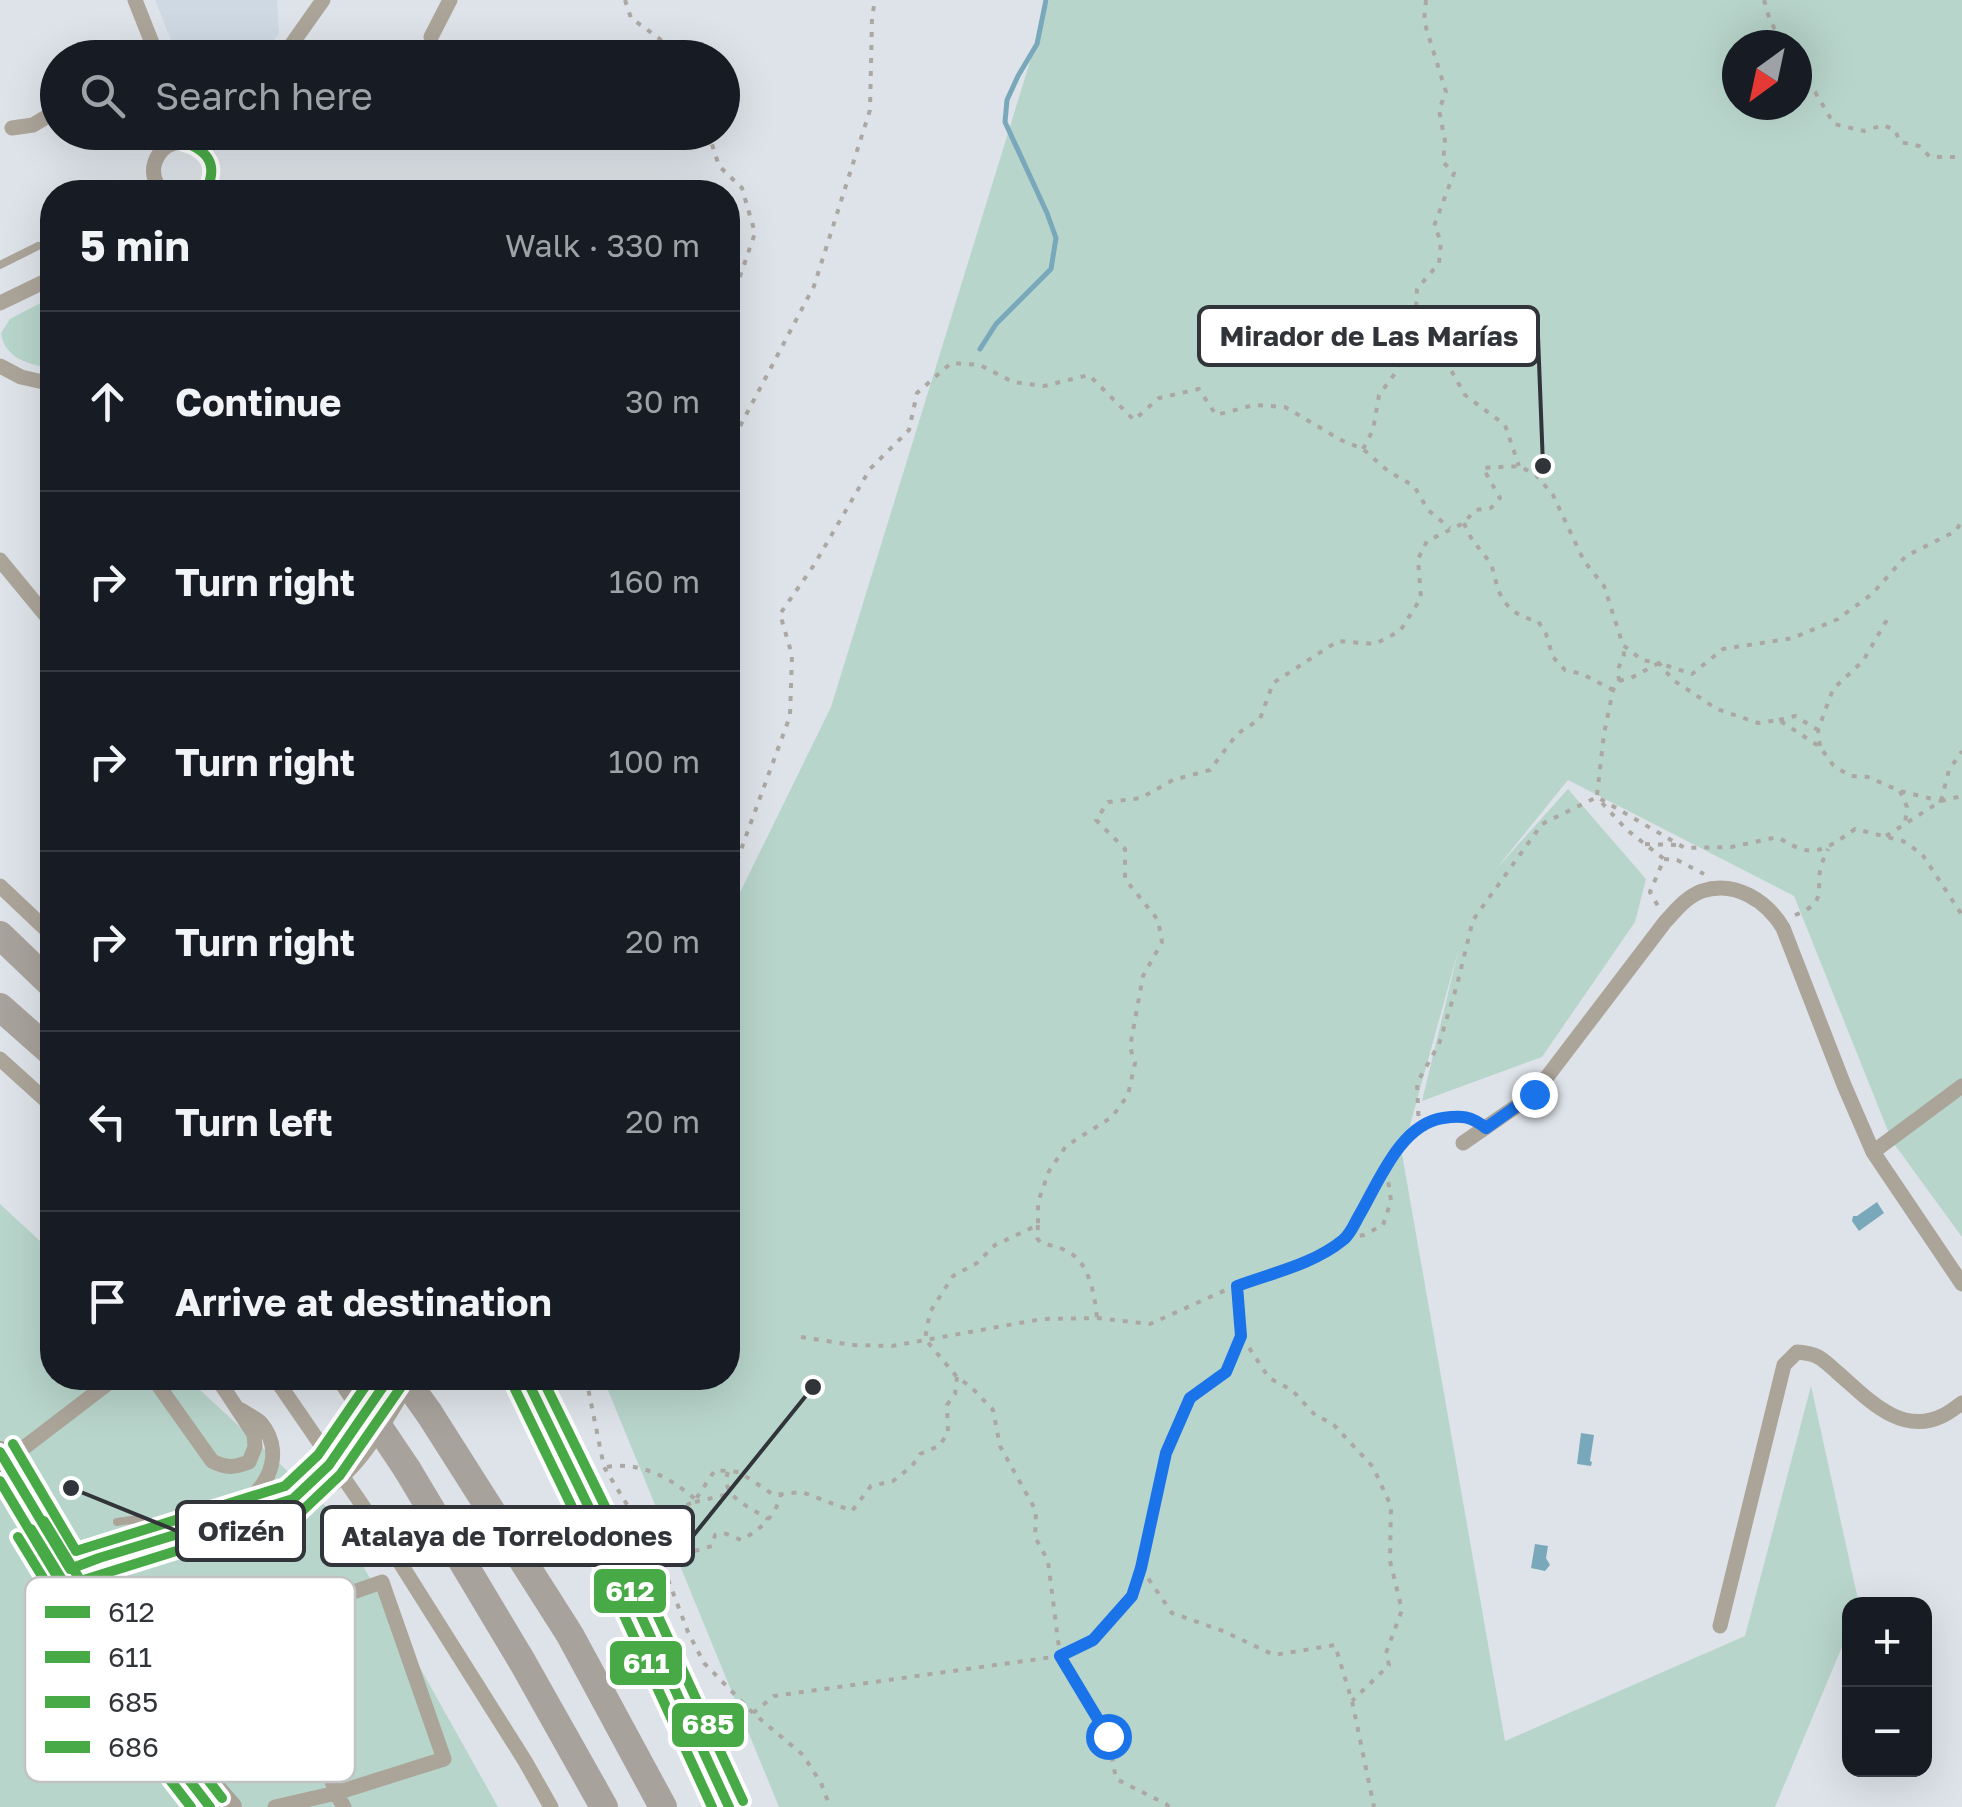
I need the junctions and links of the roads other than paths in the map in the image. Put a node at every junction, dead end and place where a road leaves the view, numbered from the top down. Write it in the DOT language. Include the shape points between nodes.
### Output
graph roads {
  1 [pos="135,0"];
  2 [pos="323,0"];
  3 [pos="450,0"];
  4 [pos="431,37"];
  5 [pos="147,40"];
  6 [pos="295,40"];
  7 [pos="40,120"];
  8 [pos="12,128"];
  9 [pos="163,150"];
  10 [pos="204,150"];
  11 [pos="155,180"];
  12 [pos="212,180"];
  13 [pos="38,246"];
  14 [pos="0,265"];
  15 [pos="40,284"];
  16 [pos="0,303"];
  17 [pos="2,365"];
  18 [pos="40,381"];
  19 [pos="0,560"];
  20 [pos="40,608"];
  21 [pos="0,886"];
  22 [pos="40,924"];
  23 [pos="0,935"];
  24 [pos="40,974"];
  25 [pos="0,1007"];
  26 [pos="40,1042"];
  27 [pos="0,1059"];
  28 [pos="1962,1086"];
  29 [pos="40,1095"];
  30 [pos="1463,1143"];
  31 [pos="1873,1152"];
  32 [pos="1962,1284"];
  33 [pos="99,1390"];
  34 [pos="162,1390"];
  35 [pos="226,1390"];
  36 [pos="283,1390"];
  37 [pos="354,1390"];
  38 [pos="381,1390"];
  39 [pos="404,1390"];
  40 [pos="413,1390"];
  41 [pos="533,1390"];
  42 [pos="1962,1402"];
  43 [pos="240,1410"];
  44 [pos="2,1464"];
  45 [pos="293,1499"];
  46 [pos="116,1522"];
  47 [pos="194,1530"];
  48 [pos="154,1543"];
  49 [pos="64,1573"];
  50 [pos="66,1577"];
  51 [pos="67,1577"];
  52 [pos="355,1591"];
  53 [pos="1720,1626"];
  54 [pos="191,1782"];
  55 [pos="209,1782"];
  56 [pos="340,1800"];
  57 [pos="210,1807"];
  58 [pos="230,1807"];
  59 [pos="276,1807"];
  60 [pos="551,1807"];
  61 [pos="604,1807"];
  62 [pos="663,1807"];
  63 [pos="729,1807"];
  1 -- 5 [label="street"];
  2 -- 6 [label="street"];
  3 -- 4 [label="street"];
  7 -- 8 [label="street"];
  9 -- 11 [label="street" via="155,161"];
  10 -- 12 [label="street"];
  13 -- 14 [label="lane"];
  15 -- 16 [label="street"];
  17 -- 18 [label="street"];
  19 -- 20 [label="street"];
  21 -- 22 [label="street"];
  23 -- 24 [label="highway"];
  25 -- 26 [label="highway"];
  27 -- 29 [label="street"];
  28 -- 31 [label="street"];
  30 -- 31 [label="street" via="1534,1094 1684,902 1703,890 1727,888 1750,895 1779,920"];
  31 -- 32 [label="street"];
  33 -- 44 [label="street"];
  34 -- 43 [label="street" via="212,1461 224,1467 248,1462 256,1448"];
  35 -- 43 [label="street"];
  36 -- 60 [label="street, bridge" via="380,1531"];
  37 -- 61 [label="highway, bridge"];
  38 -- 45 [label="street" via="346,1444"];
  39 -- 45 [label="street" via="340,1480"];
  40 -- 62 [label="highway, bridge" via="570,1635"];
  41 -- 63 [label="street"];
  42 -- 53 [label="street" via="1918,1423 1894,1418 1815,1353 1797,1352 1784,1365"];
  43 -- 47 [label="street" via="268,1436 270,1471 240,1507 206,1518"];
  44 -- 49 [label="street"];
  45 -- 47 [label="street"];
  46 -- 48 [label="lane" via="144,1522"];
  47 -- 48 [label="street"];
  48 -- 49 [label="street"];
  49 -- 50 [label="street"];
  49 -- 51 [label="street"];
  52 -- 56 [label="street" via="382,1582 444,1759"];
  54 -- 57 [label="street"];
  55 -- 58 [label="street"];
  56 -- 59 [label="street"];
}
